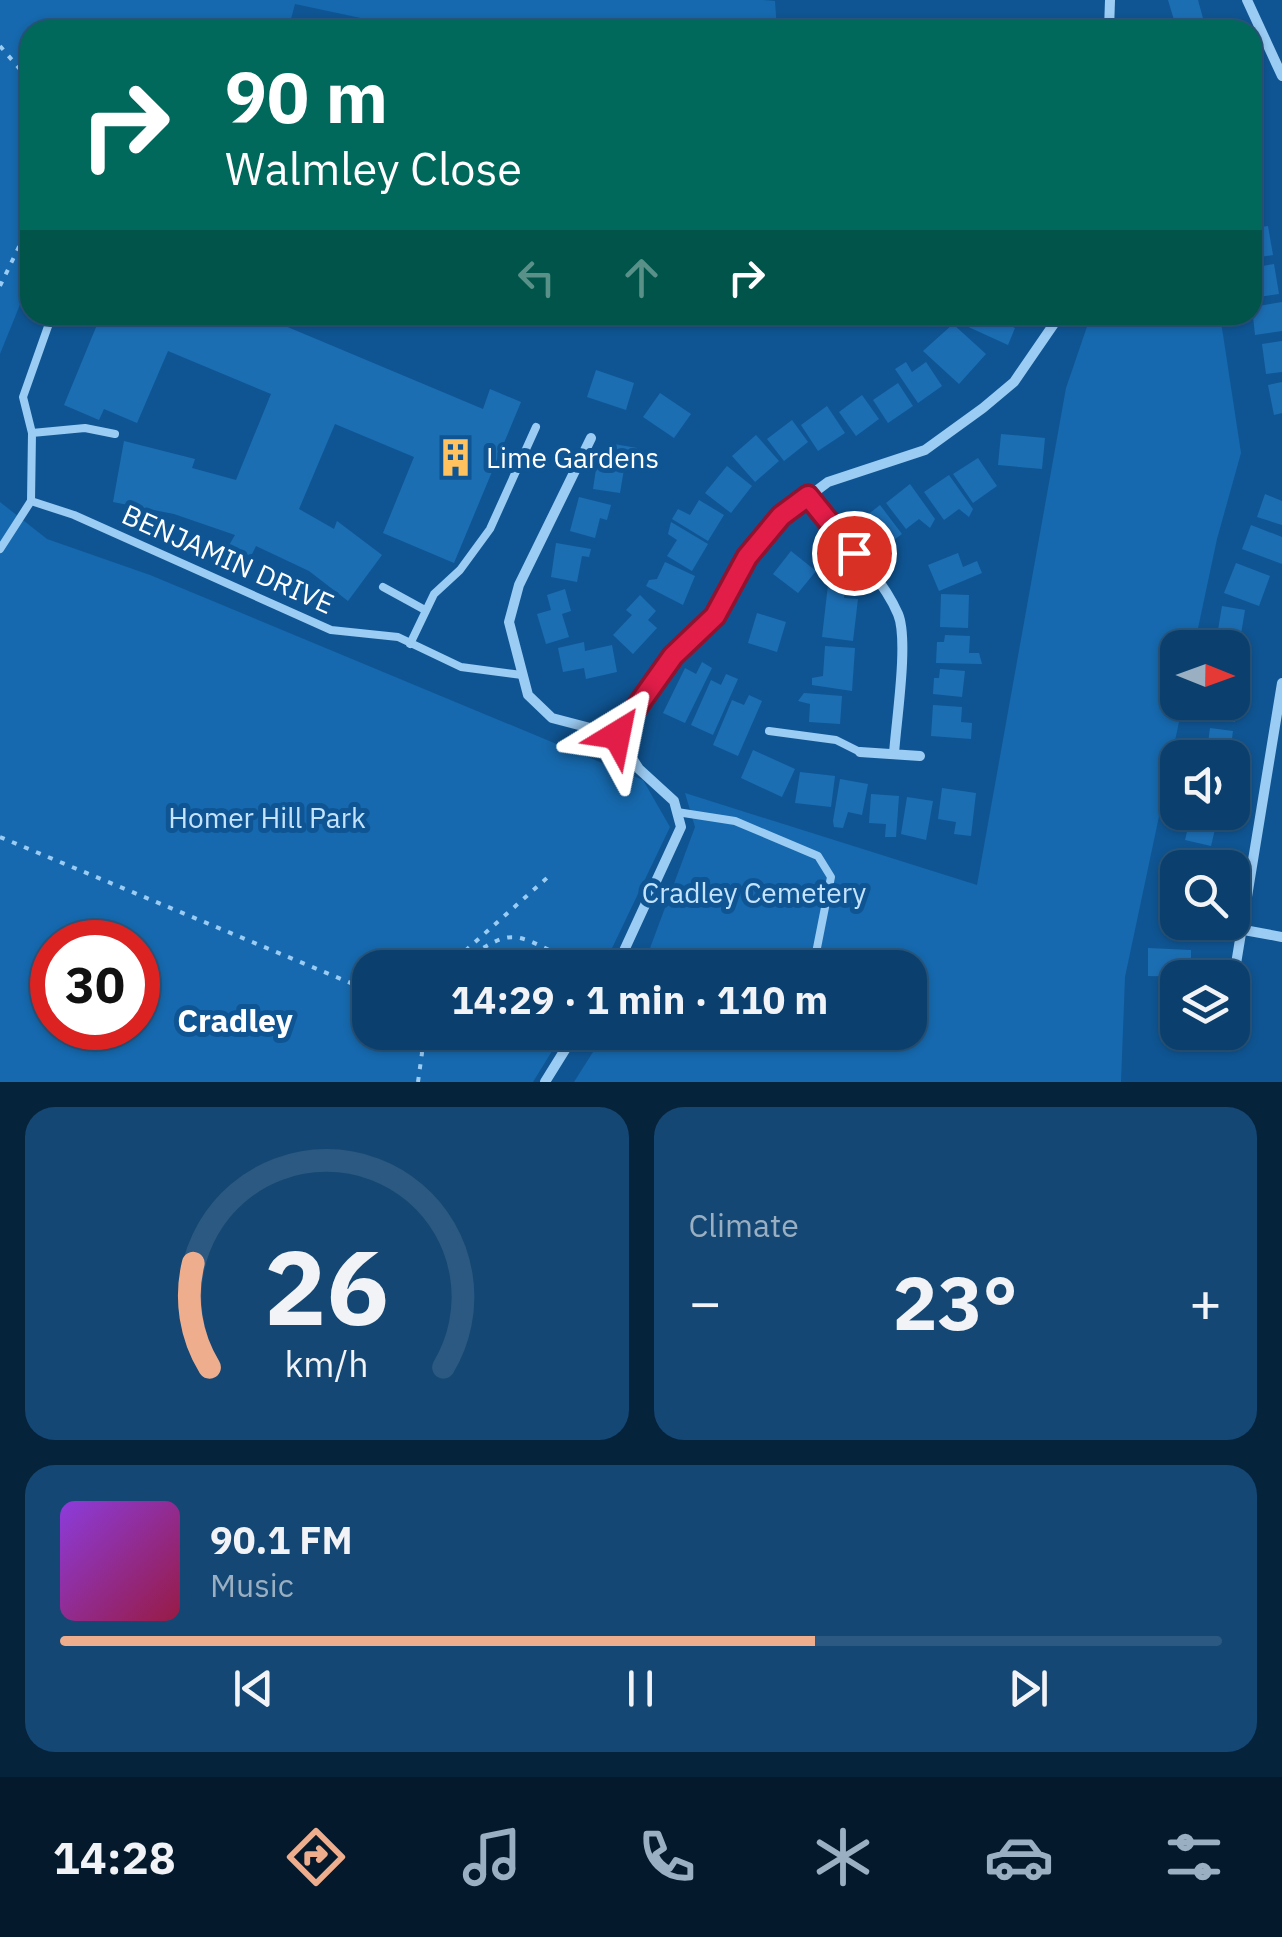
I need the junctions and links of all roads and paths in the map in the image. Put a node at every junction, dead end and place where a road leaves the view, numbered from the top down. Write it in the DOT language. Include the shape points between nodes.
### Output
graph roads {
  1 [pos="1262,33"];
  2 [pos="0,46"];
  3 [pos="20,74"];
  4 [pos="1282,76"];
  5 [pos="20,245"];
  6 [pos="0,286"];
  7 [pos="48,325"];
  8 [pos="1053,325"];
  9 [pos="536,428"];
  10 [pos="32,433"];
  11 [pos="114,434"];
  12 [pos="591,438"];
  13 [pos="808,496"];
  14 [pos="31,501"];
  15 [pos="0,549"];
  16 [pos="383,586"];
  17 [pos="424,610"];
  18 [pos="410,644"];
  19 [pos="522,675"];
  20 [pos="1282,683"];
  21 [pos="768,731"];
  22 [pos="617,735"];
  23 [pos="860,752"];
  24 [pos="894,754"];
  25 [pos="920,756"];
  26 [pos="677,812"];
  27 [pos="0,837"];
  28 [pos="548,877"];
  29 [pos="1250,891"];
  30 [pos="1250,931"];
  31 [pos="1282,937"];
  32 [pos="468,950"];
  33 [pos="480,950"];
  34 [pos="548,950"];
  35 [pos="624,950"];
  36 [pos="817,950"];
  37 [pos="352,984"];
  38 [pos="422,1050"];
  39 [pos="565,1050"];
  40 [pos="418,1082"];
  41 [pos="545,1082"];
  1 -- 4 [label="street"];
  2 -- 3 [label="path"];
  5 -- 6 [label="path"];
  7 -- 10 [label="lane" via="23,396"];
  8 -- 13 [label="street" via="1014,382 924,450 828,482"];
  9 -- 17 [label="lane" via="490,529"];
  10 -- 11 [label="lane" via="86,428"];
  10 -- 14 [label="lane"];
  12 -- 19 [label="street" via="519,585 510,622"];
  13 -- 22 [label="street" via="747,557 715,616 673,656"];
  13 -- 24 [label="street" via="899,615"];
  14 -- 15 [label="lane"];
  14 -- 18 [label="lane, BENJAMIN DRIVE" via="330,630"];
  16 -- 17 [label="lane"];
  17 -- 18 [label="lane"];
  18 -- 19 [label="lane, BENJAMIN DRIVE" via="462,667"];
  19 -- 22 [label="street" via="528,695 552,718"];
  20 -- 29 [label="street"];
  21 -- 23 [label="lane" via="836,740"];
  22 -- 26 [label="street"];
  23 -- 24 [label="street"];
  24 -- 25 [label="street"];
  26 -- 35 [label="street" via="682,827"];
  26 -- 36 [label="lane" via="736,821 818,856 831,877"];
  27 -- 37 [label="path"];
  28 -- 32 [label="path"];
  30 -- 31 [label="street"];
  33 -- 34 [label="path" via="506,935"];
  38 -- 40 [label="path"];
  39 -- 41 [label="street"];
}
